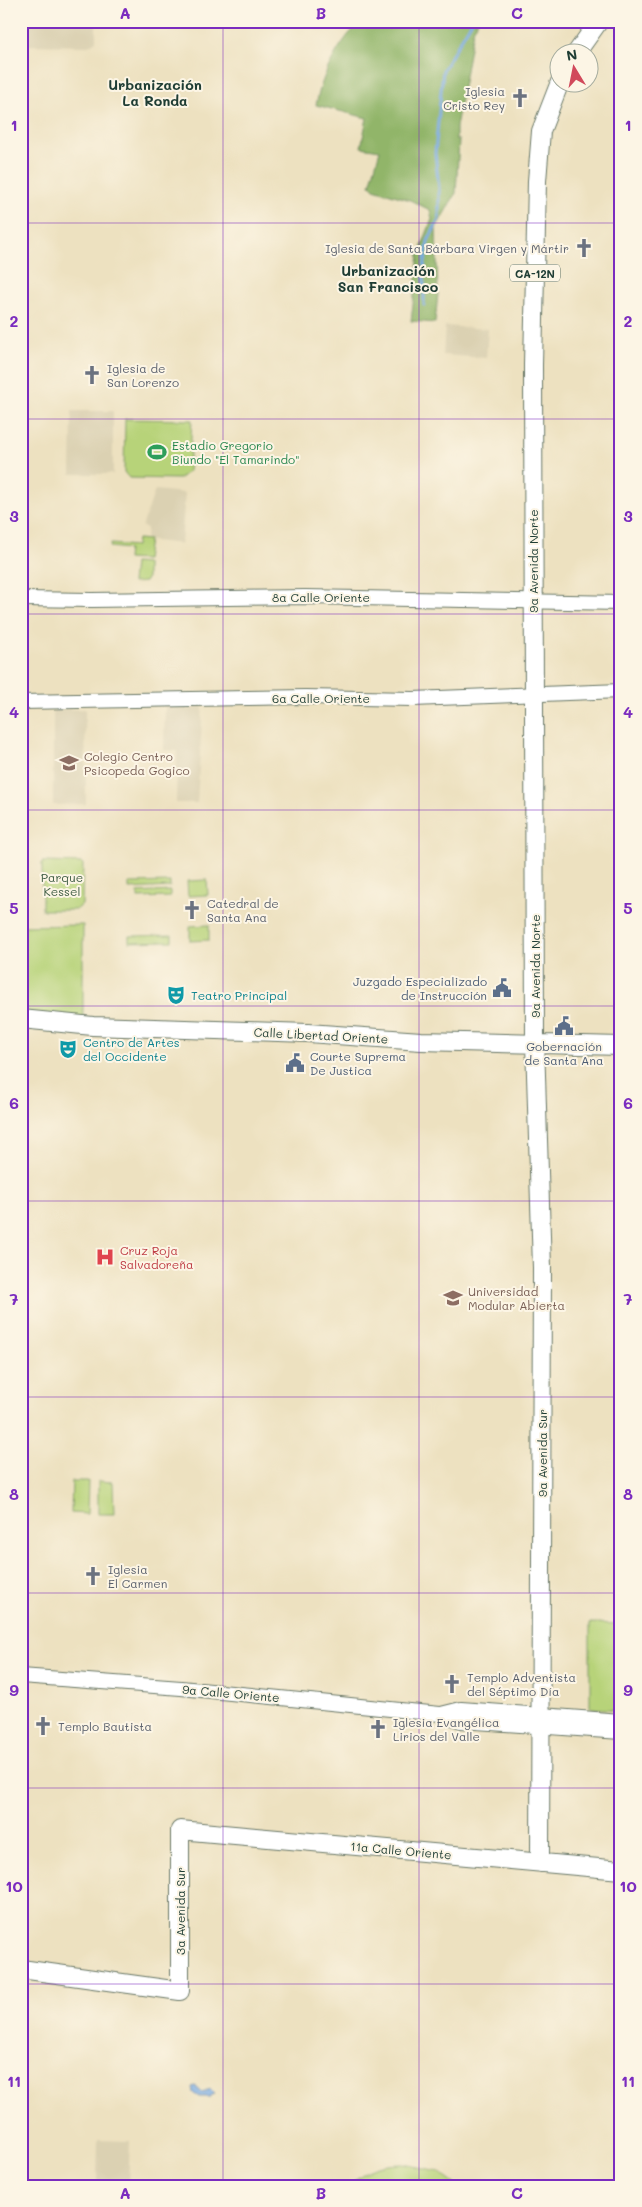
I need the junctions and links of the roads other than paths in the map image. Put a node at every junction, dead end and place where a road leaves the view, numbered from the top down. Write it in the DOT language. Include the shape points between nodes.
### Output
graph roads {
  1 [pos="599,21"];
  2 [pos="584,42"];
  3 [pos="556,92"];
  4 [pos="21,599"];
  5 [pos="533,601"];
  6 [pos="621,603"];
  7 [pos="621,691"];
  8 [pos="533,694"];
  9 [pos="21,702"];
  10 [pos="21,1019"];
  11 [pos="535,1043"];
  12 [pos="621,1046"];
  13 [pos="21,1676"];
  14 [pos="540,1720"];
  15 [pos="621,1721"];
  16 [pos="621,1732"];
  17 [pos="180,1830"];
  18 [pos="540,1863"];
  19 [pos="621,1870"];
  20 [pos="21,1969"];
  1 -- 2 [label="main road"];
  3 -- 5 [label="main road, 9a Avenida Norte / CA-12N" via="541,131 537,181"];
  4 -- 5 [label="street, 8a Calle Oriente" via="315,597"];
  5 -- 6 [label="street, 8a Calle Oriente"];
  5 -- 8 [label="main road, 9a Avenida Norte"];
  7 -- 8 [label="street, 6a Calle Oriente"];
  8 -- 9 [label="street, 6a Calle Oriente" via="413,699 305,697"];
  8 -- 11 [label="main road, 9a Avenida Norte"];
  10 -- 11 [label="main road, Calle Libertad Oriente" via="92,1026"];
  11 -- 12 [label="main road, Calle Libertad Oriente"];
  11 -- 14 [label="main road, 9a Avenida Sur" via="542,1268"];
  13 -- 14 [label="street, 9a Calle Oriente" via="440,1714 461,1709"];
  14 -- 15 [label="street, 9a Calle Oriente"];
  14 -- 16 [label="street, 9a Calle Oriente"];
  14 -- 18 [label="main road, 9a Avenida Sur"];
  17 -- 18 [label="main road, 11a Calle Oriente"];
  17 -- 20 [label="main road, 3a Avenida Sur" via="180,1991"];
  18 -- 19 [label="main road, 11a Calle Oriente"];
}
